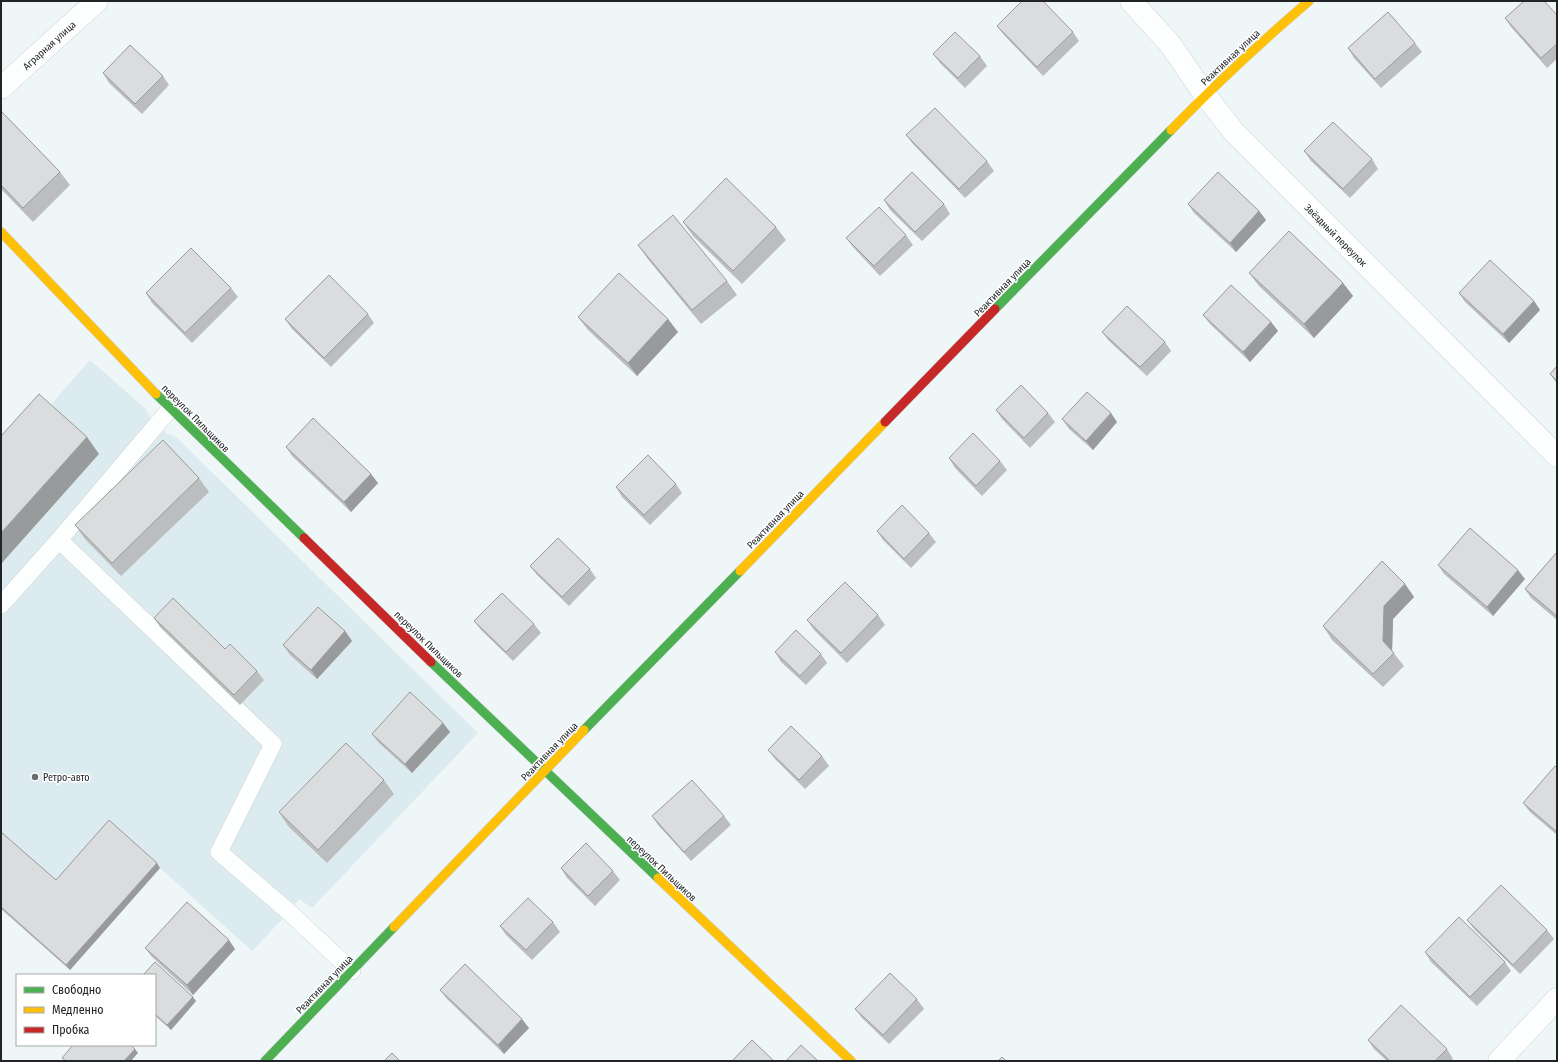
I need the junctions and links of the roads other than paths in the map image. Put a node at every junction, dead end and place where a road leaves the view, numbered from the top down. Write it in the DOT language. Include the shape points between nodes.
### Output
graph roads {
  1 [pos="97,1"];
  2 [pos="1131,1"];
  3 [pos="1309,1"];
  4 [pos="1,88"];
  5 [pos="1205,95"];
  6 [pos="1,232"];
  7 [pos="170,409"];
  8 [pos="1557,456"];
  9 [pos="59,540"];
  10 [pos="1,605"];
  11 [pos="544,771"];
  12 [pos="352,971"];
  13 [pos="1557,999"];
  14 [pos="265,1061"];
  15 [pos="851,1061"];
  16 [pos="1499,1061"];
  1 -- 4 [label="street, Аграрная улица"];
  2 -- 5 [label="street, Звёздный переулок" via="1170,44"];
  3 -- 5 [label="main road, Реактивная улица"];
  5 -- 8 [label="street, Звёздный переулок" via="1234,132"];
  5 -- 11 [label="main road, Реактивная улица"];
  6 -- 7 [label="main road, переулок Пильщиков"];
  7 -- 9 [label="lane"];
  7 -- 11 [label="main road, переулок Пильщиков"];
  9 -- 10 [label="lane"];
  9 -- 12 [label="lane" via="274,744 219,852"];
  11 -- 12 [label="main road, Реактивная улица"];
  11 -- 15 [label="main road, переулок Пильщиков"];
  12 -- 14 [label="main road, Реактивная улица"];
  13 -- 16 [label="street"];
}
